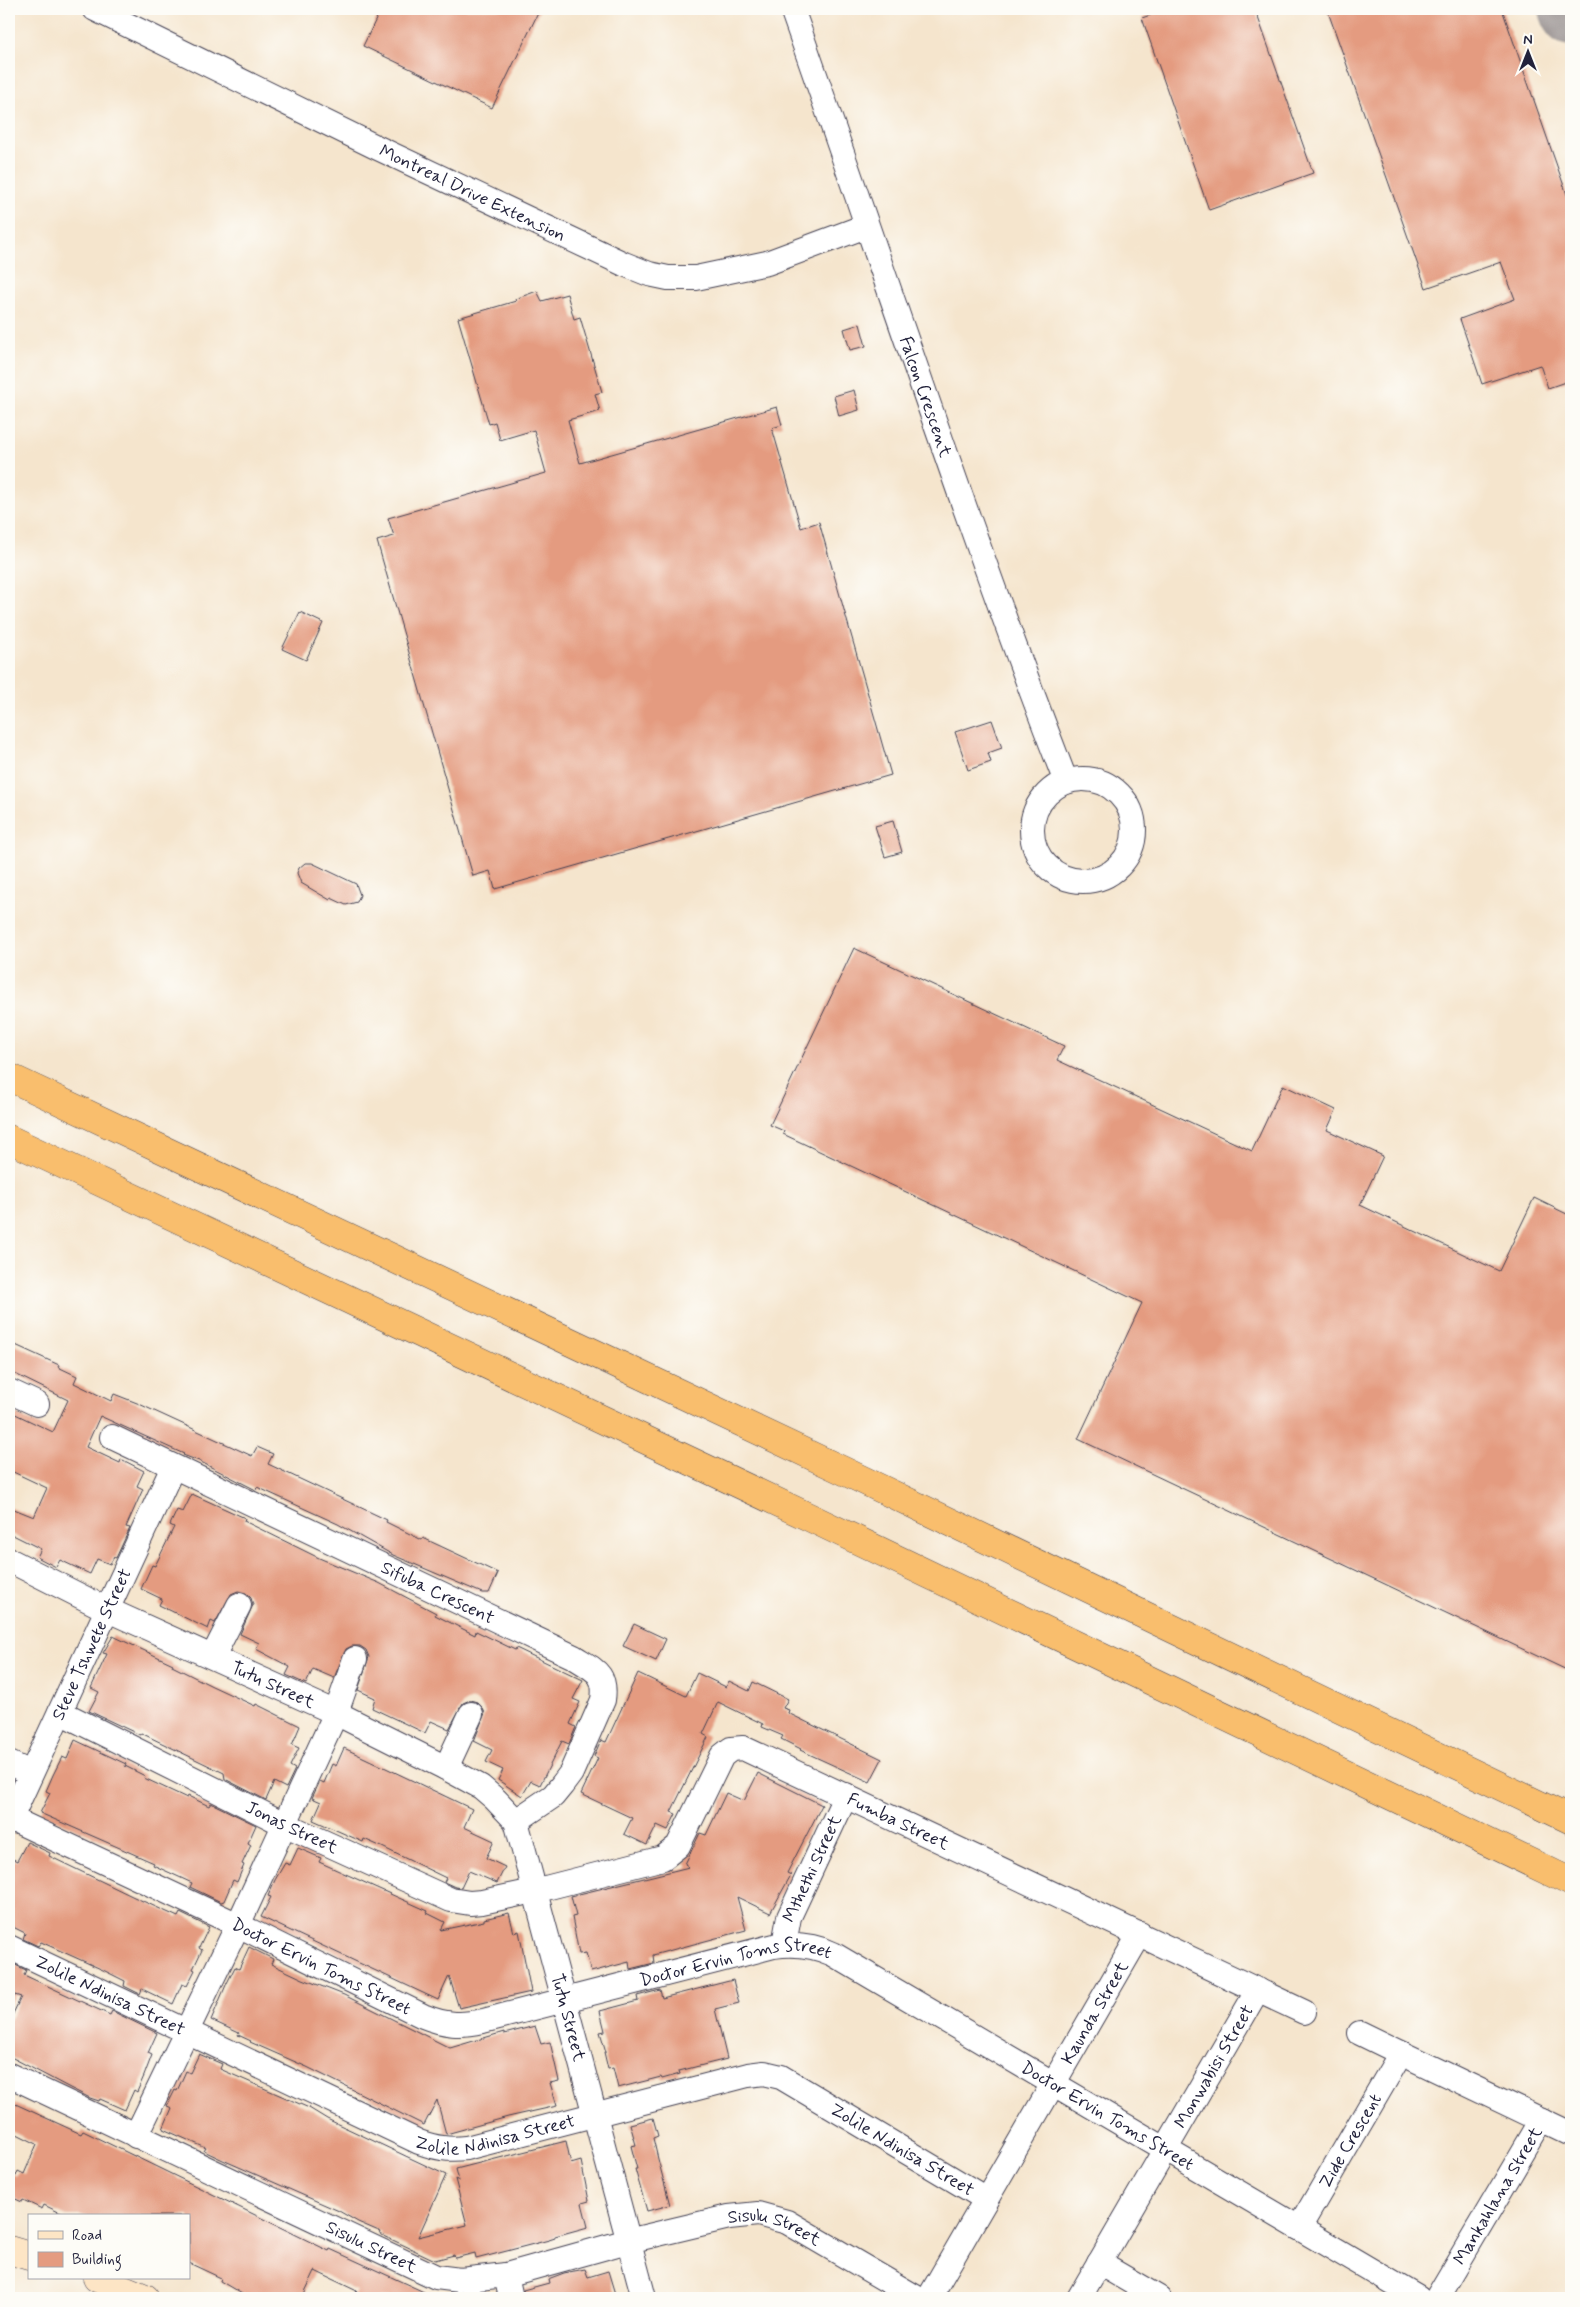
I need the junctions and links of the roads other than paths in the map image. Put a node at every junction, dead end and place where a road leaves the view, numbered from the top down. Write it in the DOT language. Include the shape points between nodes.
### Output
graph roads {
  1 [pos="94,9"];
  2 [pos="792,9"];
  3 [pos="866,226"];
  4 [pos="1066,782"];
  5 [pos="9,1077"];
  6 [pos="9,1138"];
  7 [pos="9,1391"];
  8 [pos="37,1404"];
  9 [pos="112,1437"];
  10 [pos="173,1467"];
  11 [pos="9,1560"];
  12 [pos="240,1605"];
  13 [pos="108,1610"];
  14 [pos="213,1656"];
  15 [pos="355,1658"];
  16 [pos="60,1712"];
  17 [pos="336,1713"];
  18 [pos="472,1714"];
  19 [pos="9,1763"];
  20 [pos="446,1768"];
  21 [pos="31,1773"];
  22 [pos="846,1795"];
  23 [pos="10,1820"];
  24 [pos="1571,1820"];
  25 [pos="516,1821"];
  26 [pos="284,1824"];
  27 [pos="1571,1882"];
  28 [pos="534,1891"];
  29 [pos="238,1925"];
  30 [pos="1140,1934"];
  31 [pos="784,1944"];
  32 [pos="9,1947"];
  33 [pos="1258,1990"];
  34 [pos="564,2001"];
  35 [pos="1304,2012"];
  36 [pos="185,2030"];
  37 [pos="1360,2032"];
  38 [pos="1402,2052"];
  39 [pos="9,2075"];
  40 [pos="1053,2084"];
  41 [pos="594,2115"];
  42 [pos="1542,2120"];
  43 [pos="1571,2134"];
  44 [pos="136,2136"];
  45 [pos="1165,2150"];
  46 [pos="986,2199"];
  47 [pos="1299,2228"];
  48 [pos="628,2242"];
  49 [pos="9,2250"];
  50 [pos="28,2256"];
  51 [pos="1099,2262"];
  52 [pos="506,2275"];
  53 [pos="103,2280"];
  54 [pos="145,2298"];
  55 [pos="511,2298"];
  56 [pos="644,2298"];
  57 [pos="917,2298"];
  58 [pos="929,2298"];
  59 [pos="1079,2298"];
  60 [pos="1159,2298"];
  61 [pos="1418,2298"];
  62 [pos="1437,2298"];
  1 -- 3 [label="street, Montreal Drive Extension" via="414,165 649,274 696,278 767,263"];
  2 -- 3 [label="street, Falcon Crescent"];
  3 -- 4 [label="street, Falcon Crescent"];
  4 -- 4 [label="street" via="1098,781 1124,799 1131,813 1134,831 1131,848 1122,864 1108,875 1091,881 1057,874 1043,863 1035,847 1032,832 1040,801"];
  5 -- 24 [label="highway" via="844,1471"];
  6 -- 27 [label="highway"];
  7 -- 8 [label="street"];
  9 -- 10 [label="street, Sifuba Crescent"];
  10 -- 13 [label="street, Steve Tshwete Street"];
  10 -- 25 [label="street, Sifuba Crescent" via="574,1658 599,1673 605,1689 603,1700 571,1773 553,1796"];
  11 -- 13 [label="street, Tutu Street"];
  12 -- 14 [label="street, Tutu Street"];
  13 -- 14 [label="street, Tutu Street"];
  13 -- 16 [label="street, Steve Tshwete Street"];
  14 -- 17 [label="street, Tutu Street"];
  15 -- 17 [label="street, Tutu Street"];
  16 -- 21 [label="street, Steve Tshwete Street"];
  16 -- 26 [label="street, Jonas Street"];
  17 -- 20 [label="street, Tutu Street"];
  17 -- 26 [label="street"];
  18 -- 20 [label="street"];
  19 -- 21 [label="street"];
  20 -- 25 [label="street, Tutu Street" via="480,1787"];
  21 -- 23 [label="street, Steve Tshwete Street"];
  22 -- 28 [label="street, Fumba Street" via="737,1747 719,1761 678,1846 670,1854 656,1861"];
  22 -- 30 [label="street, Fumba Street"];
  22 -- 31 [label="street, Mthethi Street" via="790,1917"];
  23 -- 29 [label="street, Doctor Ervin Toms Street"];
  25 -- 28 [label="street, Tutu Street"];
  26 -- 28 [label="street, Jonas Street" via="451,1900 476,1903"];
  26 -- 29 [label="street"];
  28 -- 34 [label="street, Tutu Street"];
  29 -- 34 [label="street, Doctor Ervin Toms Street" via="423,2016 448,2025 483,2021"];
  29 -- 36 [label="street"];
  30 -- 33 [label="street, Fumba Street"];
  30 -- 40 [label="street, Kaunda Street"];
  31 -- 34 [label="street, Doctor Ervin Toms Street"];
  31 -- 40 [label="street, Doctor Ervin Toms Street" via="807,1945 833,1954"];
  32 -- 36 [label="street, Zolile Ndinisa Street"];
  33 -- 35 [label="street, Fumba Street"];
  33 -- 45 [label="street, Monwabisi Street"];
  34 -- 41 [label="street, Tutu Street"];
  36 -- 41 [label="street, Zolile Ndinisa Street" via="438,2149 466,2148"];
  36 -- 44 [label="street"];
  37 -- 38 [label="street"];
  38 -- 42 [label="street"];
  38 -- 47 [label="street, Zide Crescent"];
  39 -- 44 [label="street, Sisulu Street"];
  40 -- 45 [label="street, Doctor Ervin Toms Street"];
  40 -- 46 [label="street, Kaunda Street"];
  41 -- 46 [label="street, Zolile Ndinisa Street" via="756,2073 773,2075"];
  41 -- 48 [label="street, Tutu Street"];
  42 -- 43 [label="street"];
  42 -- 62 [label="street, Mankahlana Street"];
  44 -- 52 [label="street, Sisulu Street" via="422,2272 460,2280"];
  45 -- 47 [label="street, Doctor Ervin Toms Street"];
  45 -- 51 [label="street, Monwabisi Street"];
  46 -- 58 [label="street, Kaunda Street"];
  47 -- 61 [label="street, Doctor Ervin Toms Street"];
  48 -- 52 [label="street, Sisulu Street"];
  48 -- 56 [label="street, Tutu Street"];
  48 -- 57 [label="street, Sisulu Street" via="744,2215 772,2217 787,2222"];
  49 -- 50 [label="street"];
  51 -- 59 [label="street, Monwabisi Street"];
  51 -- 60 [label="street"];
  52 -- 55 [label="street"];
  53 -- 54 [label="street"];
}
